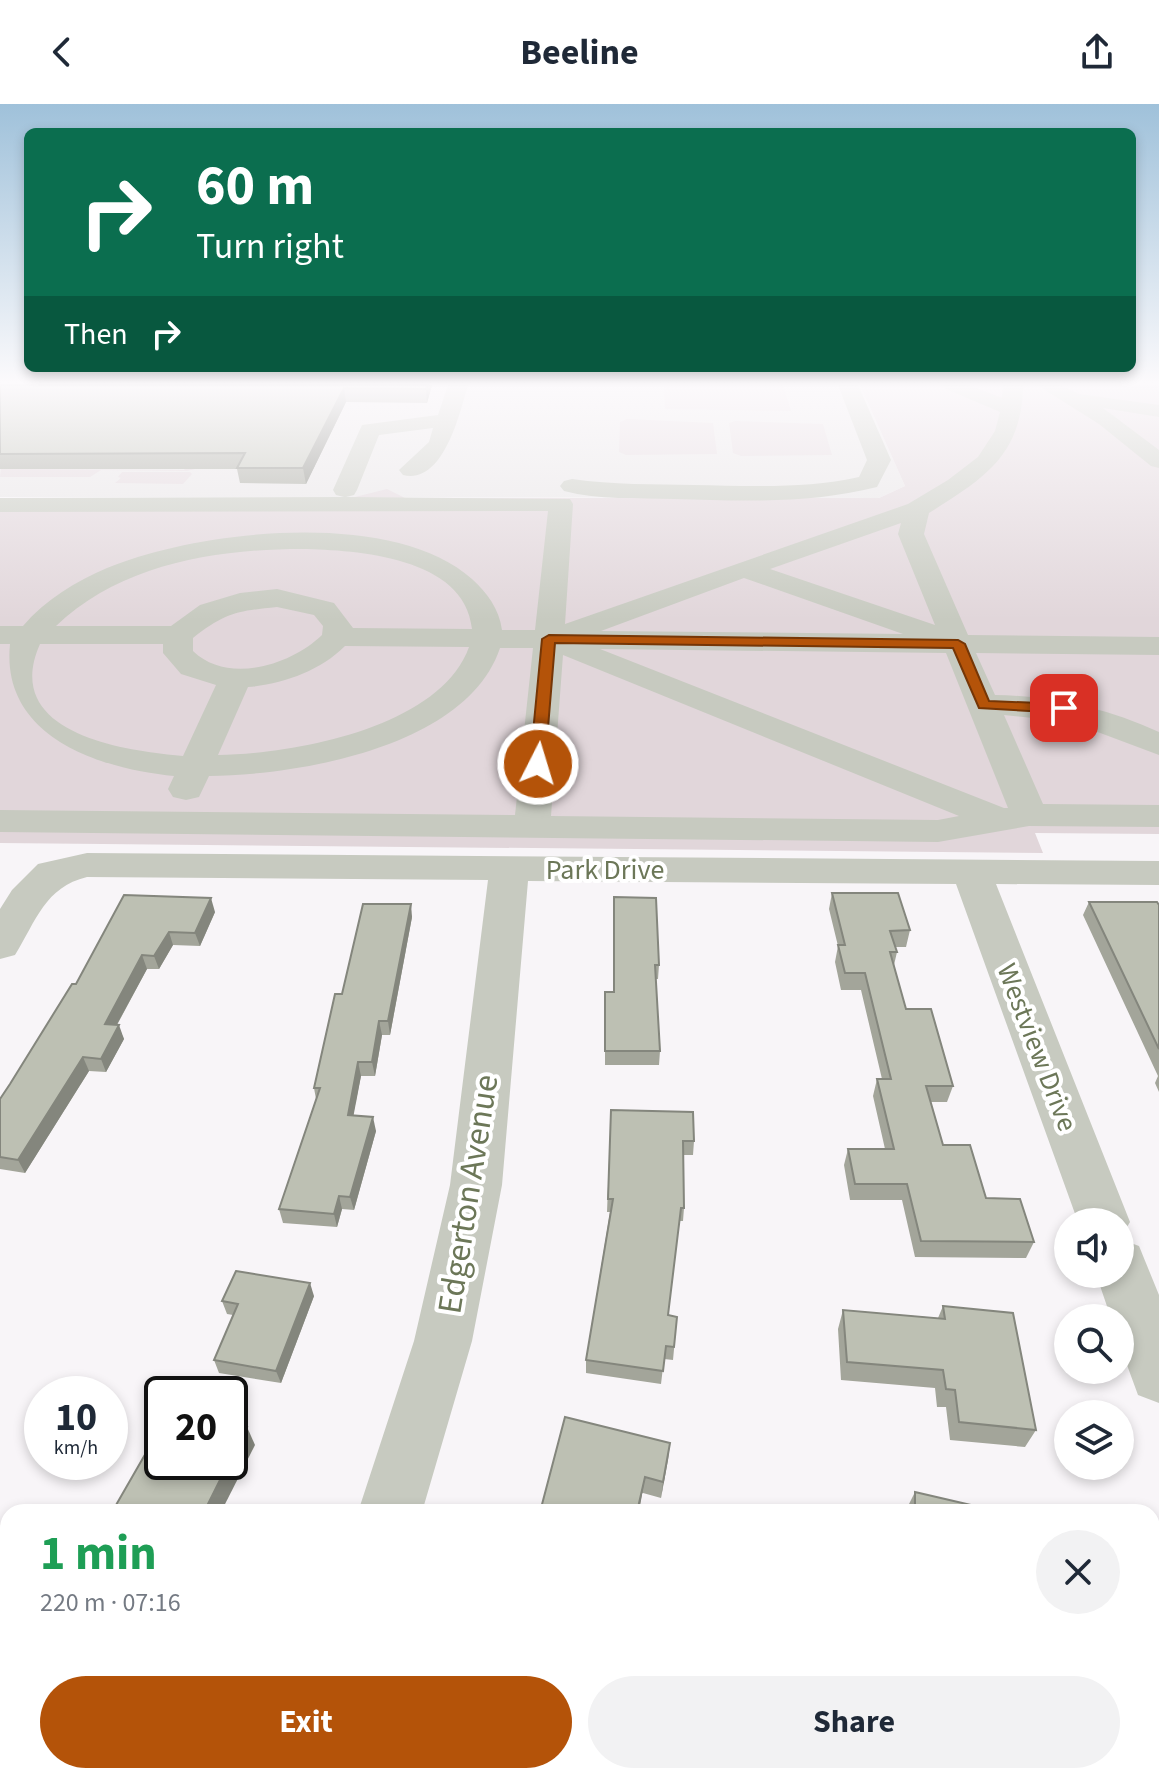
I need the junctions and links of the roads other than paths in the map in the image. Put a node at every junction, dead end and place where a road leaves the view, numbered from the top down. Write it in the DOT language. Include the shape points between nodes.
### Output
graph roads {
  1 [pos="354,463"];
  2 [pos="418,463"];
  3 [pos="877,463"];
  4 [pos="986,463"];
  5 [pos="411,470"];
  6 [pos="382,486"];
  7 [pos="572,486"];
  8 [pos="0,491"];
  9 [pos="339,494"];
  10 [pos="0,505"];
  11 [pos="917,509"];
  12 [pos="304,541"];
  13 [pos="744,569"];
  14 [pos="277,598"];
  15 [pos="15,635"];
  16 [pos="178,635"];
  17 [pos="337,637"];
  18 [pos="487,639"];
  19 [pos="549,639"];
  20 [pos="958,644"];
  21 [pos="1080,646"];
  22 [pos="1159,646"];
  23 [pos="1159,672"];
  24 [pos="236,677"];
  25 [pos="984,705"];
  26 [pos="1159,745"];
  27 [pos="195,768"];
  28 [pos="1159,816"];
  29 [pos="1015,818"];
  30 [pos="0,821"];
  31 [pos="171,823"];
  32 [pos="520,848"];
  33 [pos="971,871"];
  34 [pos="1159,873"];
  35 [pos="0,945"];
  36 [pos="1099,1208"];
  37 [pos="1129,1288"];
  38 [pos="1159,1375"];
  39 [pos="392,1504"];
  1 -- 9 [label="street"];
  2 -- 5 [label="street"];
  3 -- 7 [label="street" via="869,482 848,488 778,493"];
  4 -- 11 [label="street"];
  6 -- 9 [label="street"];
  8 -- 9 [label="street"];
  9 -- 10 [label="street"];
  9 -- 12 [label="street"];
  9 -- 19 [label="street, Edgerton Avenue" via="561,504"];
  11 -- 13 [label="street"];
  11 -- 20 [label="street" via="911,534"];
  12 -- 14 [label="street"];
  12 -- 15 [label="street" via="224,546 146,565 78,595"];
  12 -- 18 [label="street" via="378,548 439,568 478,600"];
  13 -- 19 [label="street"];
  13 -- 20 [label="street"];
  14 -- 16 [label="street" via="210,611"];
  14 -- 17 [label="street" via="324,609 338,625"];
  15 -- 16 [label="street"];
  15 -- 27 [label="street" via="21,649 14,680 24,709 37,723 100,755"];
  16 -- 24 [label="street" via="178,653 190,665"];
  17 -- 18 [label="street"];
  17 -- 24 [label="street" via="304,664"];
  18 -- 19 [label="street"];
  18 -- 27 [label="street" via="482,656 460,686 396,728 302,758"];
  19 -- 20 [label="street"];
  19 -- 29 [label="street"];
  19 -- 32 [label="street, Edgerton Avenue"];
  20 -- 21 [label="street"];
  20 -- 25 [label="street"];
  21 -- 22 [label="street"];
  21 -- 23 [label="street"];
  24 -- 27 [label="street"];
  25 -- 26 [label="street" via="1064,708"];
  25 -- 29 [label="street"];
  27 -- 31 [label="street"];
  28 -- 29 [label="street"];
  29 -- 32 [label="street" via="938,831"];
  30 -- 31 [label="street"];
  31 -- 32 [label="street"];
  32 -- 33 [label="street, Park Drive"];
  32 -- 35 [label="street, Park Drive" via="87,865 52,873 26,899"];
  32 -- 39 [label="street, Edgerton Avenue" via="476,1185 443,1341"];
  33 -- 34 [label="street, Park Drive"];
  33 -- 36 [label="street, Westview Drive"];
  37 -- 38 [label="street"];
}
